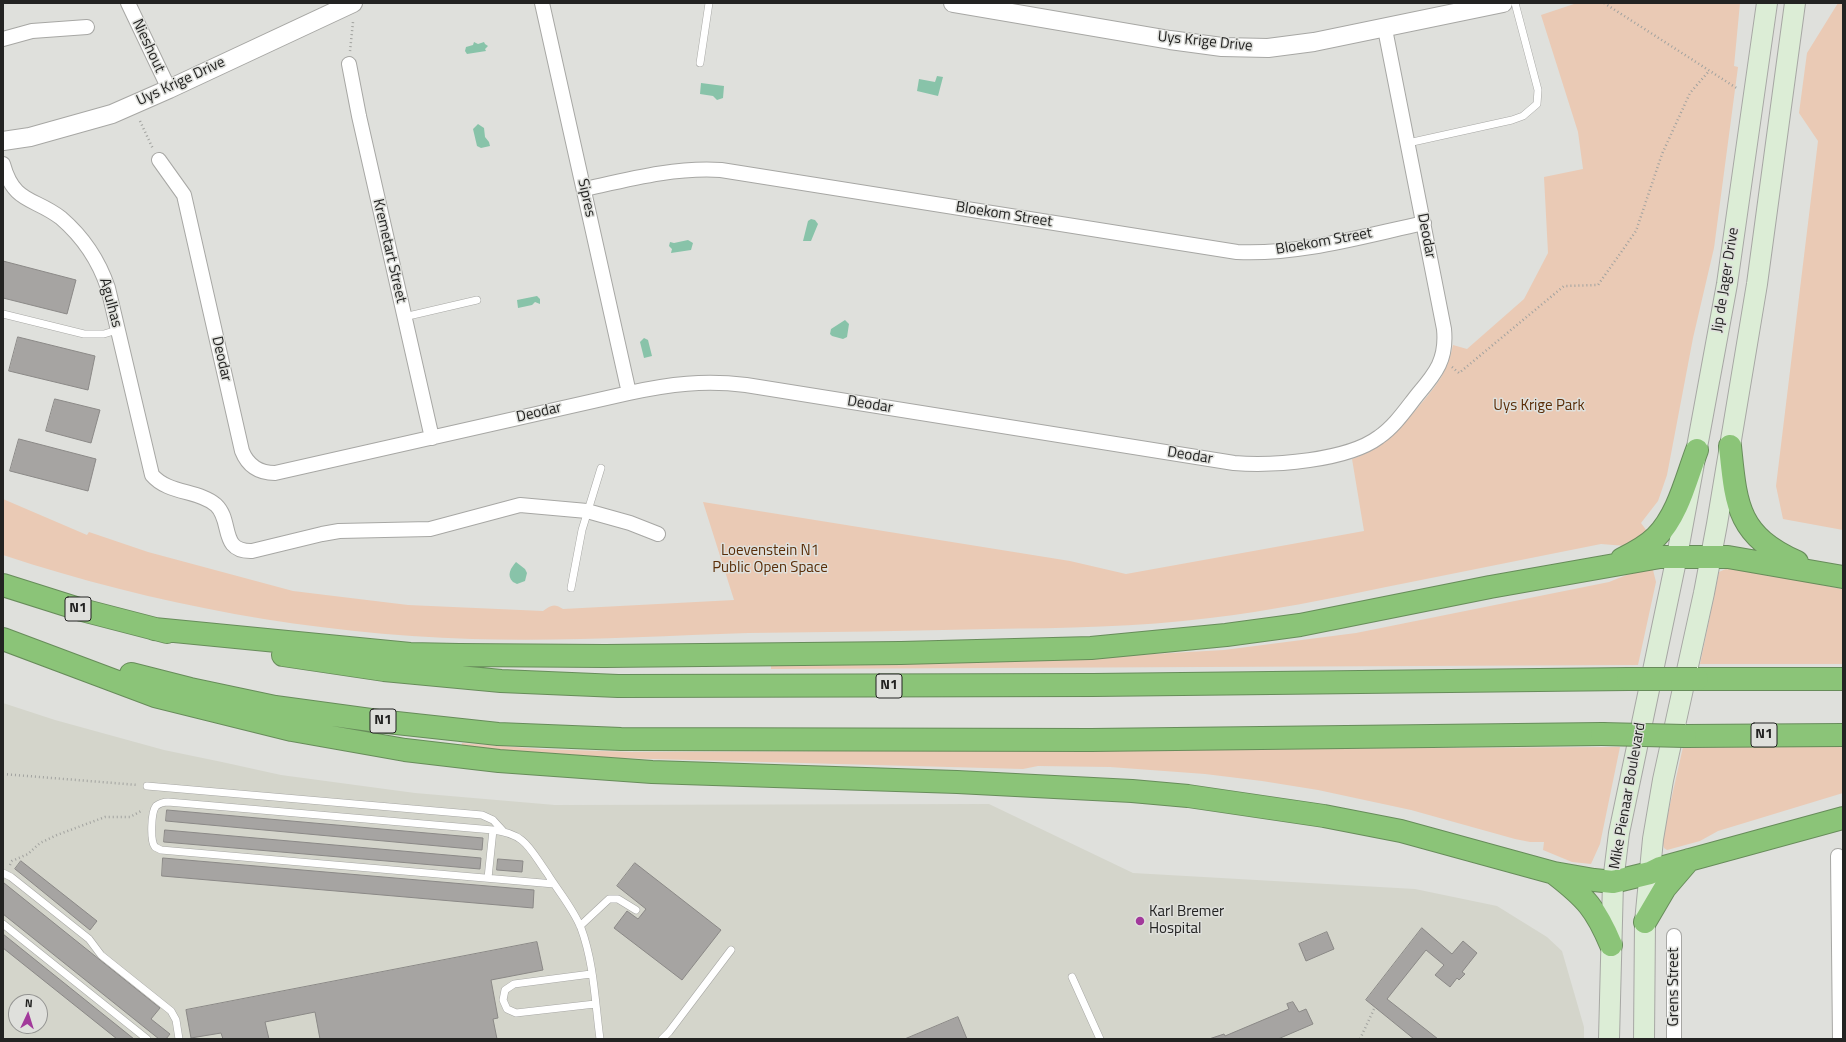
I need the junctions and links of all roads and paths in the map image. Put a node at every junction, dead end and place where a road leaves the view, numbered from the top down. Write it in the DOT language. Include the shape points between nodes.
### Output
graph roads {
  1 [pos="128,3"];
  2 [pos="353,3"];
  3 [pos="542,3"];
  4 [pos="710,3"];
  5 [pos="953,3"];
  6 [pos="1503,3"];
  7 [pos="1515,3"];
  8 [pos="1604,3"];
  9 [pos="1767,3"];
  10 [pos="1795,3"];
  11 [pos="330,8"];
  12 [pos="87,27"];
  13 [pos="1385,29"];
  14 [pos="3,39"];
  15 [pos="700,63"];
  16 [pos="349,64"];
  17 [pos="1709,71"];
  18 [pos="169,89"];
  19 [pos="1738,89"];
  20 [pos="140,121"];
  21 [pos="3,141"];
  22 [pos="1408,143"];
  23 [pos="159,160"];
  24 [pos="3,164"];
  25 [pos="584,189"];
  26 [pos="1424,223"];
  27 [pos="477,300"];
  28 [pos="3,314"];
  29 [pos="404,317"];
  30 [pos="117,330"];
  31 [pos="1443,358"];
  32 [pos="629,392"];
  33 [pos="432,438"];
  34 [pos="1730,446"];
  35 [pos="1697,450"];
  36 [pos="601,468"];
  37 [pos="587,511"];
  38 [pos="658,534"];
  39 [pos="1677,556"];
  40 [pos="1710,557"];
  41 [pos="1603,568"];
  42 [pos="1835,575"];
  43 [pos="3,585"];
  44 [pos="571,588"];
  45 [pos="154,629"];
  46 [pos="3,638"];
  47 [pos="1843,679"];
  48 [pos="1843,735"];
  49 [pos="3,774"];
  50 [pos="147,786"];
  51 [pos="154,810"];
  52 [pos="1843,818"];
  53 [pos="493,830"];
  54 [pos="504,832"];
  55 [pos="1838,856"];
  56 [pos="1689,860"];
  57 [pos="4,873"];
  58 [pos="1554,873"];
  59 [pos="1650,873"];
  60 [pos="488,878"];
  61 [pos="1613,882"];
  62 [pos="554,884"];
  63 [pos="636,910"];
  64 [pos="1644,922"];
  65 [pos="3,924"];
  66 [pos="580,926"];
  67 [pos="1674,936"];
  68 [pos="1611,945"];
  69 [pos="732,950"];
  70 [pos="592,974"];
  71 [pos="1072,977"];
  72 [pos="595,1004"];
  73 [pos="1375,1008"];
  74 [pos="147,1039"];
  75 [pos="179,1039"];
  76 [pos="600,1039"];
  77 [pos="662,1039"];
  78 [pos="1100,1039"];
  79 [pos="1360,1039"];
  80 [pos="1609,1039"];
  81 [pos="1644,1039"];
  82 [pos="1674,1039"];
  83 [pos="1840,1039"];
  1 -- 18 [label="street, Nieshout"];
  2 -- 11 [label="street, Uys Krige Drive"];
  3 -- 25 [label="street, Sipres"];
  4 -- 15 [label="lane"];
  5 -- 13 [label="street, Uys Krige Drive" via="1170,40 1244,48 1290,46"];
  6 -- 13 [label="street, Uys Krige Drive"];
  7 -- 22 [label="lane" via="1538,90 1537,104 1523,116 1512,120"];
  8 -- 17 [label="path"];
  9 -- 35 [label="main road, Jip de Jager Drive" via="1727,284"];
  10 -- 34 [label="main road, Jip de Jager Drive" via="1757,284"];
  11 -- 16 [label="path" via="353,22"];
  11 -- 18 [label="street, Uys Krige Drive"];
  12 -- 14 [label="street" via="32,31"];
  13 -- 22 [label="street, Deodar"];
  16 -- 29 [label="street, Kremetart Street"];
  17 -- 19 [label="path"];
  17 -- 31 [label="path" via="1690,93 1662,154 1636,231 1598,285 1564,286 1459,373"];
  18 -- 21 [label="street, Uys Krige Drive" via="112,114 30,137"];
  20 -- 23 [label="path"];
  22 -- 26 [label="street, Deodar"];
  23 -- 33 [label="street, Deodar" via="184,195 242,451 248,462 260,470 275,473"];
  24 -- 30 [label="street, Agulhas" via="6,176 20,196 60,218 76,232 90,250 104,276"];
  25 -- 26 [label="street, Bloekom Street" via="673,171 698,168 722,170 1237,252 1259,253 1312,247"];
  25 -- 32 [label="street, Sipres"];
  26 -- 31 [label="street, Deodar" via="1444,329"];
  27 -- 29 [label="lane"];
  28 -- 30 [label="lane" via="84,334 104,334"];
  29 -- 33 [label="street, Kremetart Street"];
  30 -- 37 [label="street, Agulhas" via="150,472 159,481 213,503 221,510 230,542 243,551 339,531 430,529 520,505"];
  31 -- 32 [label="street, Deodar" via="1434,375 1379,438 1363,447 1345,452 1274,464 1234,463 731,383 687,382"];
  32 -- 33 [label="street, Deodar"];
  34 -- 40 [label="main road, Jip de Jager Drive"];
  34 -- 42 [label="highway" via="1737,501 1743,519 1750,529 1772,549 1792,560"];
  35 -- 39 [label="main road, Jip de Jager Drive"];
  35 -- 41 [label="highway" via="1675,508 1660,532 1637,552"];
  36 -- 37 [label="lane"];
  37 -- 38 [label="street, Agulhas"];
  37 -- 44 [label="lane"];
  39 -- 40 [label="highway"];
  39 -- 41 [label="highway"];
  39 -- 61 [label="main road, Mike Pienaar Boulevard" via="1618,833"];
  40 -- 42 [label="highway" via="1728,557"];
  40 -- 59 [label="main road, Mike Pienaar Boulevard" via="1662,780"];
  41 -- 45 [label="highway" via="1490,587 1300,625 1091,648 605,656 459,655 410,654"];
  43 -- 45 [label="highway, N1"];
  45 -- 47 [label="highway, N1, bridge" via="247,649 384,670 501,681 618,686"];
  46 -- 48 [label="highway, N1, bridge" via="87,663 275,707 498,734 622,739 764,740 1091,740 1602,734"];
  46 -- 58 [label="highway" via="155,696 292,730 405,750 499,761 652,772 1071,787 1188,796 1324,816 1401,831"];
  49 -- 50 [label="path"];
  50 -- 54 [label="lane" via="482,815 493,820"];
  51 -- 53 [label="lane" via="160,804 168,802"];
  51 -- 57 [label="path" via="144,809 130,817 105,817 57,835 12,861"];
  51 -- 60 [label="lane" via="151,840 155,847 161,850"];
  52 -- 56 [label="highway"];
  53 -- 54 [label="lane"];
  53 -- 60 [label="lane"];
  54 -- 62 [label="lane" via="525,842"];
  55 -- 83 [label="street"];
  56 -- 59 [label="highway"];
  56 -- 64 [label="highway" via="1665,888"];
  57 -- 75 [label="lane" via="89,939 101,955 171,1011 176,1020"];
  58 -- 61 [label="highway"];
  58 -- 68 [label="highway" via="1593,908"];
  59 -- 61 [label="highway"];
  59 -- 64 [label="main road, Mike Pienaar Boulevard"];
  60 -- 62 [label="lane"];
  61 -- 68 [label="main road, Mike Pienaar Boulevard"];
  62 -- 66 [label="lane"];
  63 -- 66 [label="lane" via="618,899 609,899"];
  64 -- 81 [label="main road, Mike Pienaar Boulevard"];
  65 -- 74 [label="lane"];
  66 -- 70 [label="lane"];
  67 -- 82 [label="street, Grens Street"];
  68 -- 80 [label="main road, Mike Pienaar Boulevard"];
  69 -- 77 [label="lane"];
  70 -- 72 [label="lane"];
  70 -- 72 [label="lane" via="514,984 505,990 503,1000 507,1009 516,1013"];
  71 -- 78 [label="lane"];
  72 -- 76 [label="lane"];
  73 -- 79 [label="path"];
}
